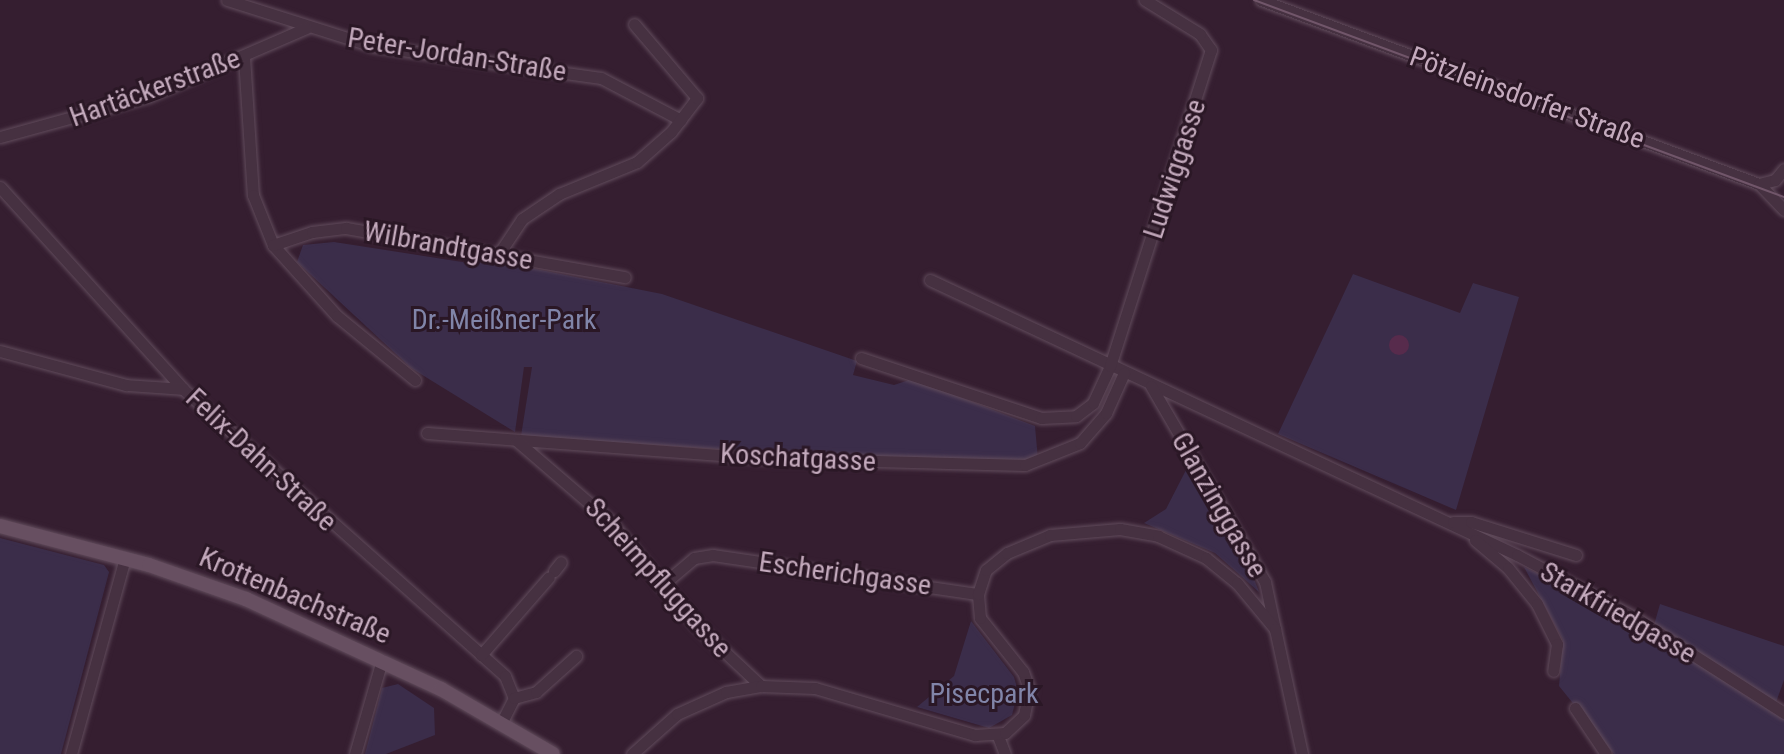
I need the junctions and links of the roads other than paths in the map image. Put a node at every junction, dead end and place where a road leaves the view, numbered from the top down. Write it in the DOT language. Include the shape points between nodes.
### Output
graph roads {
  1 [pos="227,0"];
  2 [pos="1145,0"];
  3 [pos="1261,0"];
  4 [pos="634,24"];
  5 [pos="306,28"];
  6 [pos="244,57"];
  7 [pos="681,120"];
  8 [pos="0,137"];
  9 [pos="1784,169"];
  10 [pos="1759,184"];
  11 [pos="0,187"];
  12 [pos="1784,210"];
  13 [pos="273,245"];
  14 [pos="498,255"];
  15 [pos="625,277"];
  16 [pos="930,280"];
  17 [pos="0,351"];
  18 [pos="861,358"];
  19 [pos="1110,366"];
  20 [pos="1124,373"];
  21 [pos="415,380"];
  22 [pos="1151,386"];
  23 [pos="183,389"];
  24 [pos="427,433"];
  25 [pos="516,440"];
  26 [pos="1448,522"];
  27 [pos="0,526"];
  28 [pos="1576,555"];
  29 [pos="125,558"];
  30 [pos="555,570"];
  31 [pos="661,586"];
  32 [pos="978,594"];
  33 [pos="1275,629"];
  34 [pos="481,655"];
  35 [pos="576,656"];
  36 [pos="382,660"];
  37 [pos="1553,671"];
  38 [pos="761,686"];
  39 [pos="514,698"];
  40 [pos="1575,708"];
  41 [pos="1784,713"];
  42 [pos="501,723"];
  43 [pos="998,736"];
  44 [pos="532,748"];
  45 [pos="71,754"];
  46 [pos="355,754"];
  47 [pos="553,754"];
  48 [pos="632,754"];
  49 [pos="1005,754"];
  50 [pos="1302,754"];
  51 [pos="1606,754"];
  1 -- 5 [label="street, Peter-Jordan-Straße"];
  2 -- 19 [label="street, Ludwiggasse" via="1200,34 1211,50"];
  3 -- 10 [label="street, Pötzleinsdorfer Straße"];
  4 -- 7 [label="street" via="697,98"];
  5 -- 6 [label="street, Hartäckerstraße"];
  5 -- 7 [label="street, Peter-Jordan-Straße" via="429,56 601,78"];
  6 -- 8 [label="street, Hartäckerstraße" via="149,96"];
  6 -- 13 [label="street" via="253,195"];
  7 -- 14 [label="street" via="623,170 542,203 509,233"];
  9 -- 10 [label="street" via="1775,180"];
  10 -- 12 [label="street, Pötzleinsdorfer Straße"];
  11 -- 23 [label="street, Felix-Dahn-Straße"];
  13 -- 14 [label="street, Wilbrandtgasse" via="339,228"];
  13 -- 21 [label="street" via="337,316"];
  14 -- 15 [label="street, Wilbrandtgasse"];
  16 -- 19 [label="street"];
  17 -- 23 [label="street" via="126,385"];
  18 -- 19 [label="street" via="1053,420 1076,416 1093,403"];
  19 -- 20 [label="street, Starkfriedgasse"];
  20 -- 22 [label="street, Starkfriedgasse"];
  20 -- 25 [label="street, Koschatgasse" via="1106,413 1080,443 1025,465 761,458"];
  22 -- 26 [label="street, Starkfriedgasse"];
  22 -- 33 [label="street, Glanzinggasse" via="1265,582"];
  23 -- 34 [label="street, Felix-Dahn-Straße"];
  24 -- 25 [label="street, Koschatgasse"];
  25 -- 31 [label="street, Scheimpfluggasse" via="609,520"];
  26 -- 28 [label="street, Starkfriedgasse" via="1471,522"];
  26 -- 37 [label="street, Starkfriedgasse" via="1508,568 1537,604 1557,644"];
  26 -- 41 [label="street, Starkfriedgasse" via="1634,617"];
  27 -- 29 [label="main road, Krottenbachstraße"];
  29 -- 36 [label="main road, Krottenbachstraße" via="246,599"];
  29 -- 45 [label="street"];
  30 -- 34 [label="street"];
  31 -- 32 [label="street, Escherichgasse" via="694,558 713,555"];
  31 -- 38 [label="street, Scheimpfluggasse"];
  32 -- 33 [label="street, Glanzinggasse" via="990,565 1017,548 1071,531 1120,529 1158,536 1206,558 1237,583"];
  32 -- 43 [label="street" via="983,623 1023,672 1029,689 1019,722"];
  33 -- 50 [label="street, Glanzinggasse"];
  34 -- 39 [label="street, Felix-Dahn-Straße" via="505,676"];
  35 -- 39 [label="street" via="532,695"];
  36 -- 42 [label="main road, Krottenbachstraße"];
  36 -- 46 [label="street"];
  38 -- 43 [label="street" via="815,688 975,735"];
  38 -- 48 [label="street" via="726,692 677,714"];
  39 -- 42 [label="street"];
  40 -- 51 [label="street"];
  42 -- 44 [label="main road, Krottenbachstraße"];
  43 -- 49 [label="street"];
  44 -- 47 [label="main road, Krottenbachstraße"];
}
